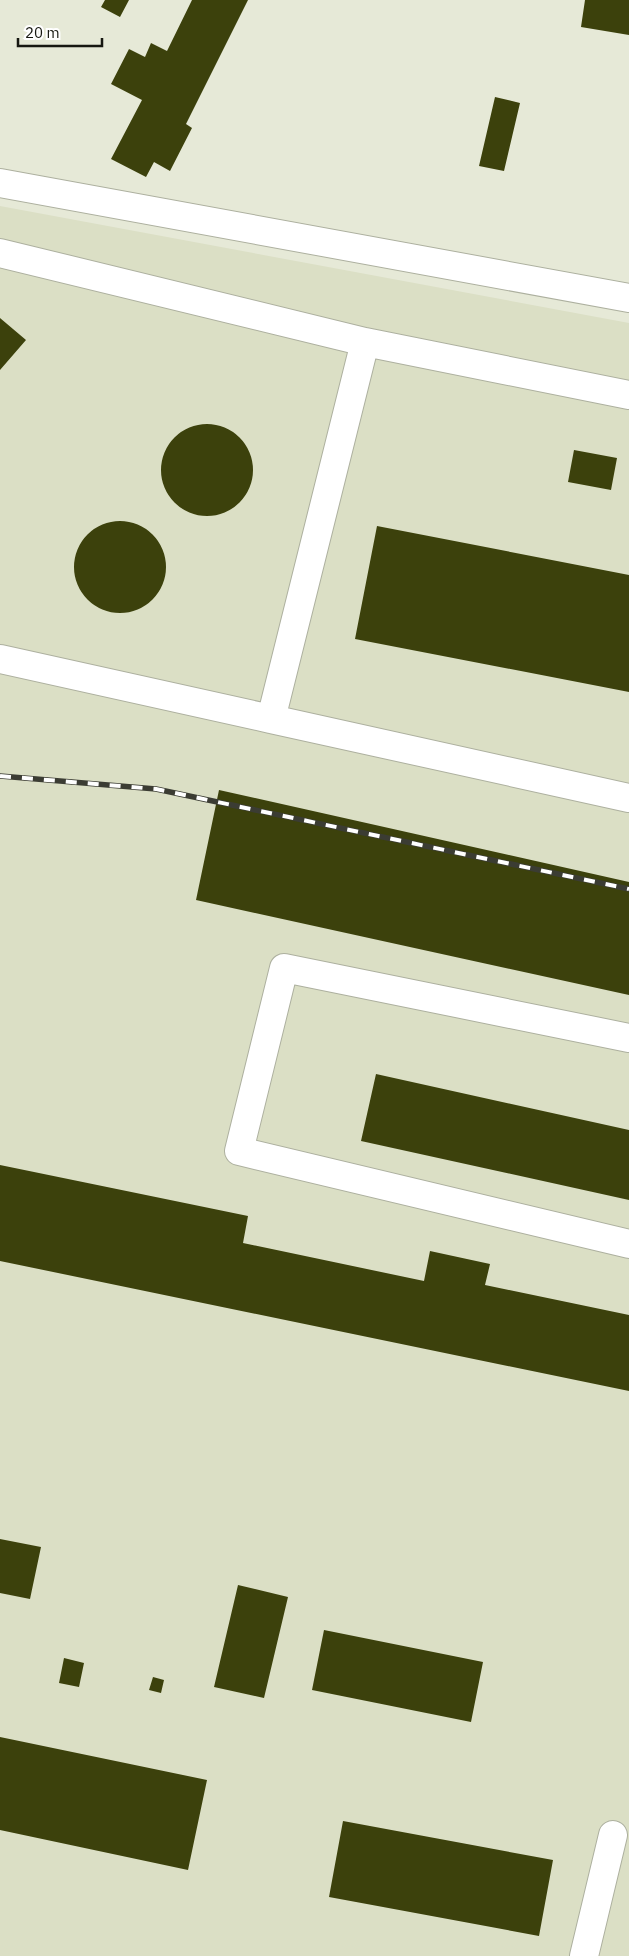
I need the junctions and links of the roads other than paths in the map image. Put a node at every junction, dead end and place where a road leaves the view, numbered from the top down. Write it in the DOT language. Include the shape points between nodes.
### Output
graph roads {
  1 [pos="0,183"];
  2 [pos="0,253"];
  3 [pos="629,298"];
  4 [pos="365,342"];
  5 [pos="629,395"];
  6 [pos="0,659"];
  7 [pos="271,719"];
  8 [pos="629,798"];
  9 [pos="629,1038"];
  10 [pos="629,1244"];
  11 [pos="613,1835"];
  12 [pos="584,1956"];
  1 -- 3 [label="lane"];
  2 -- 4 [label="lane"];
  4 -- 5 [label="lane"];
  4 -- 7 [label="lane"];
  6 -- 7 [label="lane"];
  7 -- 8 [label="lane"];
  9 -- 10 [label="lane" via="284,968 239,1151"];
  11 -- 12 [label="lane"];
}
